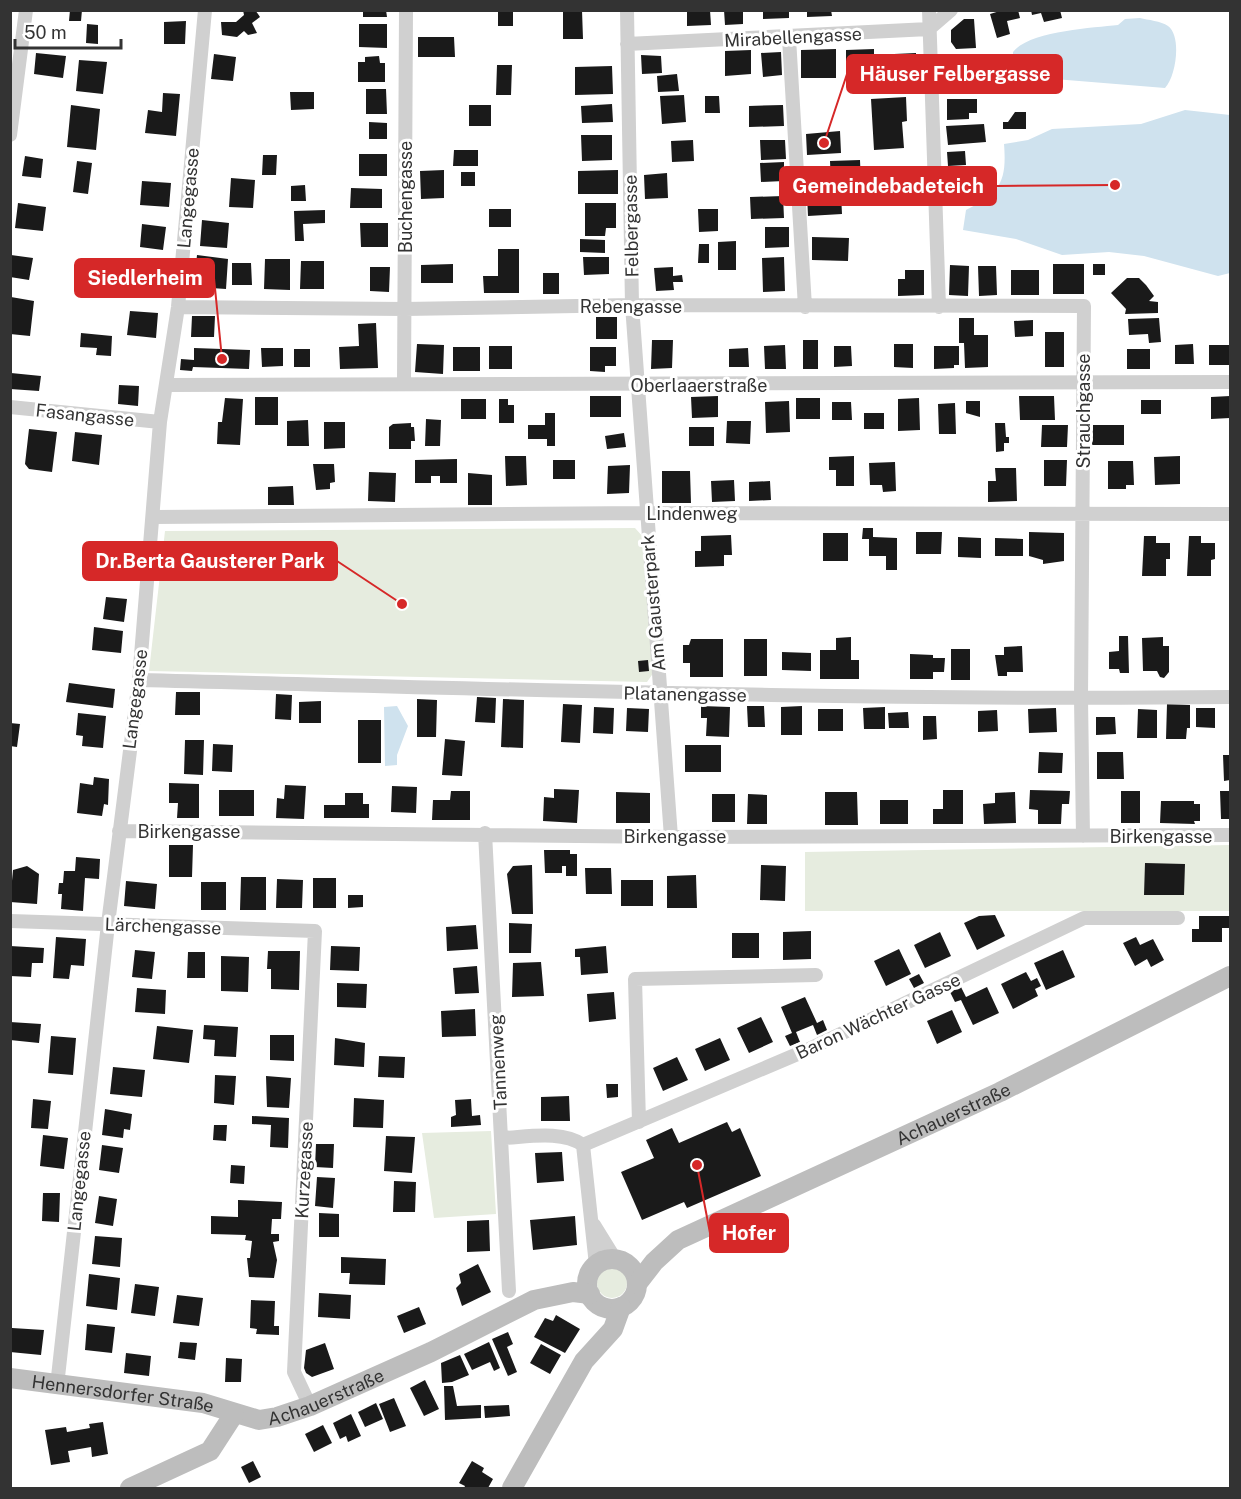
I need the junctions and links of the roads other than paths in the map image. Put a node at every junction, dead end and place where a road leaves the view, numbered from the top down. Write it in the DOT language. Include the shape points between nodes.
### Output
graph roads {
  1 [pos="27,10"];
  2 [pos="205,10"];
  3 [pos="406,10"];
  4 [pos="627,10"];
  5 [pos="929,10"];
  6 [pos="951,10"];
  7 [pos="929,29"];
  8 [pos="789,38"];
  9 [pos="627,44"];
  10 [pos="10,135"];
  11 [pos="632,305"];
  12 [pos="805,306"];
  13 [pos="1084,306"];
  14 [pos="178,307"];
  15 [pos="939,307"];
  16 [pos="405,309"];
  17 [pos="1230,382"];
  18 [pos="404,383"];
  19 [pos="1083,384"];
  20 [pos="167,385"];
  21 [pos="637,385"];
  22 [pos="10,407"];
  23 [pos="160,422"];
  24 [pos="645,513"];
  25 [pos="1230,514"];
  26 [pos="1082,515"];
  27 [pos="153,517"];
  28 [pos="139,680"];
  29 [pos="661,694"];
  30 [pos="1230,697"];
  31 [pos="1081,698"];
  32 [pos="119,831"];
  33 [pos="485,833"];
  34 [pos="1230,835"];
  35 [pos="1083,836"];
  36 [pos="671,837"];
  37 [pos="1178,918"];
  38 [pos="10,921"];
  39 [pos="108,924"];
  40 [pos="315,931"];
  41 [pos="816,975"];
  42 [pos="1230,976"];
  43 [pos="639,1122"];
  44 [pos="502,1138"];
  45 [pos="583,1145"];
  46 [pos="593,1223"];
  47 [pos="672,1244"];
  48 [pos="619,1260"];
  49 [pos="593,1269"];
  50 [pos="637,1284"];
  51 [pos="509,1291"];
  52 [pos="594,1299"];
  53 [pos="534,1300"];
  54 [pos="621,1307"];
  55 [pos="595,1348"];
  56 [pos="10,1378"];
  57 [pos="57,1386"];
  58 [pos="310,1406"];
  59 [pos="234,1414"];
  60 [pos="130,1488"];
  61 [pos="512,1488"];
  1 -- 10 [label="street"];
  2 -- 14 [label="street, Langegasse"];
  3 -- 16 [label="street, Buchengasse"];
  4 -- 9 [label="street, Felbergasse"];
  5 -- 7 [label="street"];
  6 -- 7 [label="street"];
  7 -- 8 [label="street, Mirabellengasse"];
  7 -- 15 [label="street"];
  8 -- 9 [label="street, Mirabellengasse"];
  8 -- 12 [label="street"];
  9 -- 11 [label="street, Felbergasse"];
  11 -- 12 [label="street, Rebengasse"];
  11 -- 16 [label="street, Rebengasse"];
  11 -- 21 [label="street, Felbergasse"];
  12 -- 15 [label="street, Rebengasse"];
  13 -- 15 [label="street, Rebengasse"];
  13 -- 19 [label="street, Strauchgasse"];
  14 -- 16 [label="street, Rebengasse"];
  14 -- 20 [label="street, Langegasse"];
  16 -- 18 [label="street, Buchengasse"];
  17 -- 19 [label="street, Oberlaaerstraße"];
  18 -- 20 [label="street, Oberlaaerstraße"];
  18 -- 21 [label="street, Oberlaaerstraße"];
  19 -- 21 [label="street, Oberlaaerstraße"];
  19 -- 26 [label="street, Strauchgasse"];
  20 -- 23 [label="street, Langegasse"];
  21 -- 24 [label="street, Felbergasse"];
  22 -- 23 [label="street, Fasangasse"];
  23 -- 27 [label="street, Langegasse"];
  24 -- 26 [label="street, Lindenweg"];
  24 -- 27 [label="street, Lindenweg"];
  24 -- 29 [label="street, Am Gausterpark"];
  25 -- 26 [label="street, Lindenweg"];
  26 -- 31 [label="street, Strauchgasse"];
  27 -- 28 [label="street, Langegasse"];
  28 -- 29 [label="street, Platanengasse"];
  28 -- 32 [label="street, Langegasse"];
  29 -- 31 [label="street, Platanengasse"];
  29 -- 36 [label="street, Am Gausterpark"];
  30 -- 31 [label="street, Platanengasse"];
  31 -- 35 [label="street"];
  32 -- 33 [label="street, Birkengasse"];
  32 -- 39 [label="street, Langegasse"];
  33 -- 36 [label="street, Birkengasse"];
  33 -- 44 [label="street, Tannenweg"];
  34 -- 35 [label="street, Birkengasse"];
  35 -- 36 [label="street, Birkengasse"];
  37 -- 43 [label="street, Baron Wächter Gasse" via="1084,918 807,1050"];
  38 -- 39 [label="street, Lärchengasse"];
  39 -- 40 [label="street, Lärchengasse"];
  39 -- 57 [label="street, Langegasse"];
  40 -- 58 [label="street, Kurzegasse" via="294,1372"];
  41 -- 43 [label="street" via="635,979"];
  42 -- 47 [label="street, Achauerstraße" via="1000,1092"];
  43 -- 45 [label="street, Baron Wächter Gasse"];
  44 -- 45 [label="street" via="560,1136 574,1138"];
  44 -- 51 [label="street, Tannenweg"];
  45 -- 46 [label="street"];
  46 -- 48 [label="street"];
  46 -- 49 [label="street"];
  47 -- 48 [label="street, Achauerstraße"];
  47 -- 50 [label="street, Achauerstraße"];
  48 -- 49 [label="street" via="603,1260"];
  48 -- 50 [label="street" via="633,1270"];
  49 -- 52 [label="street" via="587,1281"];
  49 -- 53 [label="street, Achauerstraße" via="545,1288"];
  50 -- 54 [label="street" via="633,1298"];
  52 -- 53 [label="street, Achauerstraße" via="573,1292"];
  52 -- 54 [label="street" via="607,1308"];
  52 -- 55 [label="street" via="602,1322"];
  53 -- 58 [label="street, Achauerstraße"];
  54 -- 55 [label="street" via="608,1338"];
  55 -- 61 [label="street"];
  56 -- 57 [label="street, Hennersdorfer Straße"];
  57 -- 59 [label="street, Hennersdorfer Straße" via="203,1403"];
  58 -- 59 [label="street, Achauerstraße" via="259,1420"];
  59 -- 60 [label="street" via="210,1451"];
}
